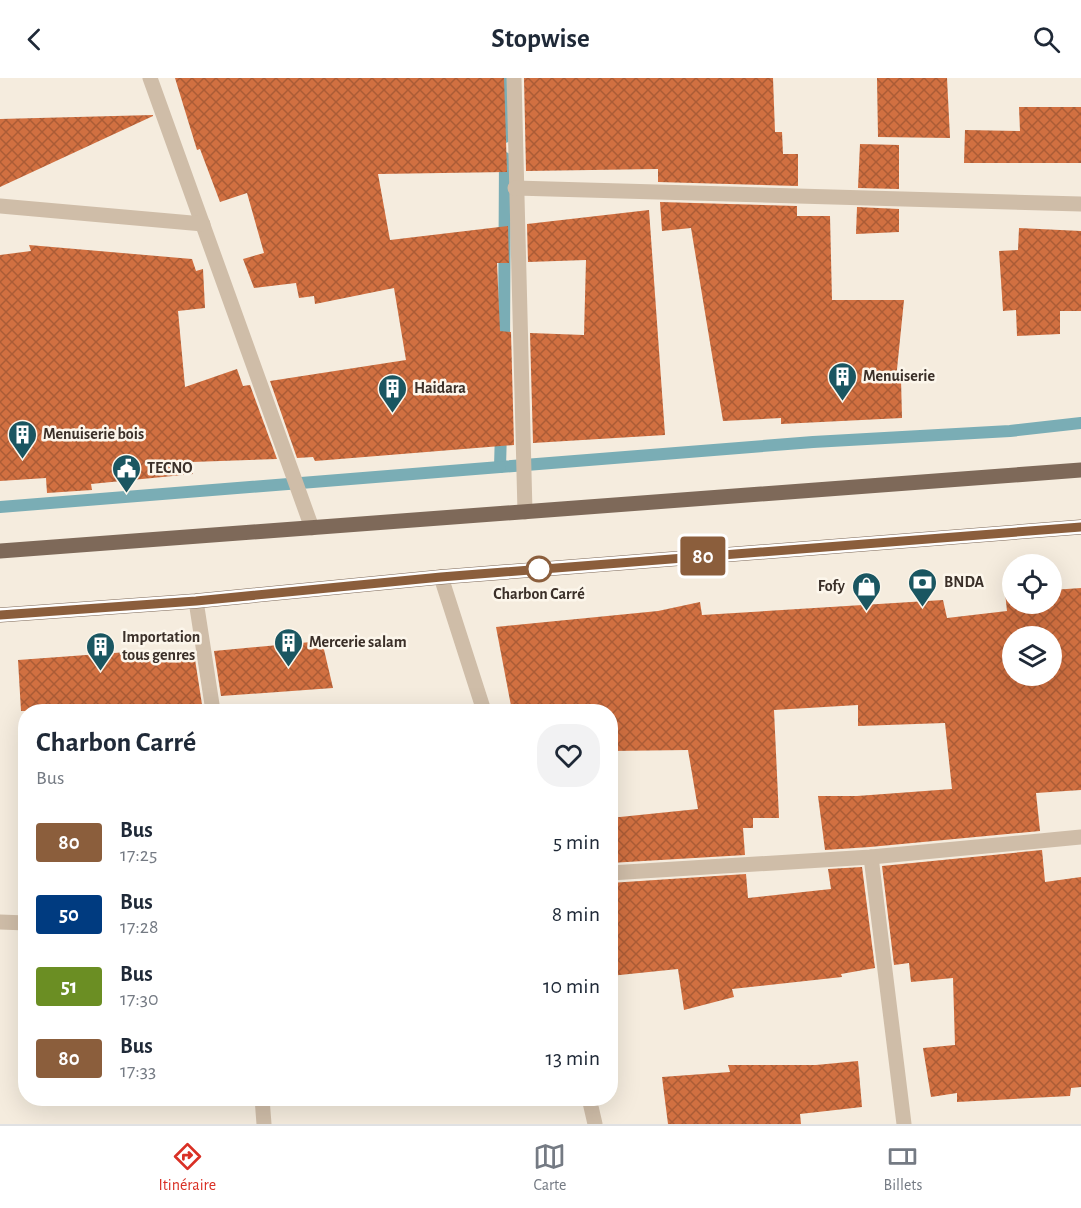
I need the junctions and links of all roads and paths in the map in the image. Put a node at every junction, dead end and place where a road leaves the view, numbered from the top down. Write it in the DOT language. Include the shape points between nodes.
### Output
graph roads {
  1 [pos="150,78"];
  2 [pos="514,78"];
  3 [pos="514,188"];
  4 [pos="1081,204"];
  5 [pos="0,206"];
  6 [pos="202,224"];
  7 [pos="1081,470"];
  8 [pos="525,512"];
  9 [pos="1081,527"];
  10 [pos="312,528"];
  11 [pos="0,551"];
  12 [pos="441,577"];
  13 [pos="196,601"];
  14 [pos="0,615"];
  15 [pos="212,704"];
  16 [pos="482,704"];
  17 [pos="1081,837"];
  18 [pos="871,857"];
  19 [pos="618,873"];
  20 [pos="0,922"];
  21 [pos="18,923"];
  22 [pos="263,1106"];
  23 [pos="591,1106"];
  24 [pos="264,1124"];
  25 [pos="595,1124"];
  26 [pos="904,1124"];
  1 -- 6 [label="street"];
  2 -- 3 [label="street"];
  3 -- 4 [label="street"];
  3 -- 8 [label="street"];
  5 -- 6 [label="street"];
  6 -- 10 [label="street"];
  7 -- 8 [label="main road"];
  8 -- 10 [label="main road"];
  9 -- 12 [label="main road"];
  10 -- 11 [label="main road"];
  12 -- 13 [label="main road"];
  12 -- 16 [label="street"];
  13 -- 14 [label="main road"];
  13 -- 15 [label="street"];
  17 -- 18 [label="street"];
  18 -- 19 [label="street"];
  18 -- 26 [label="street"];
  20 -- 21 [label="street"];
  22 -- 24 [label="street"];
  23 -- 25 [label="street"];
}
